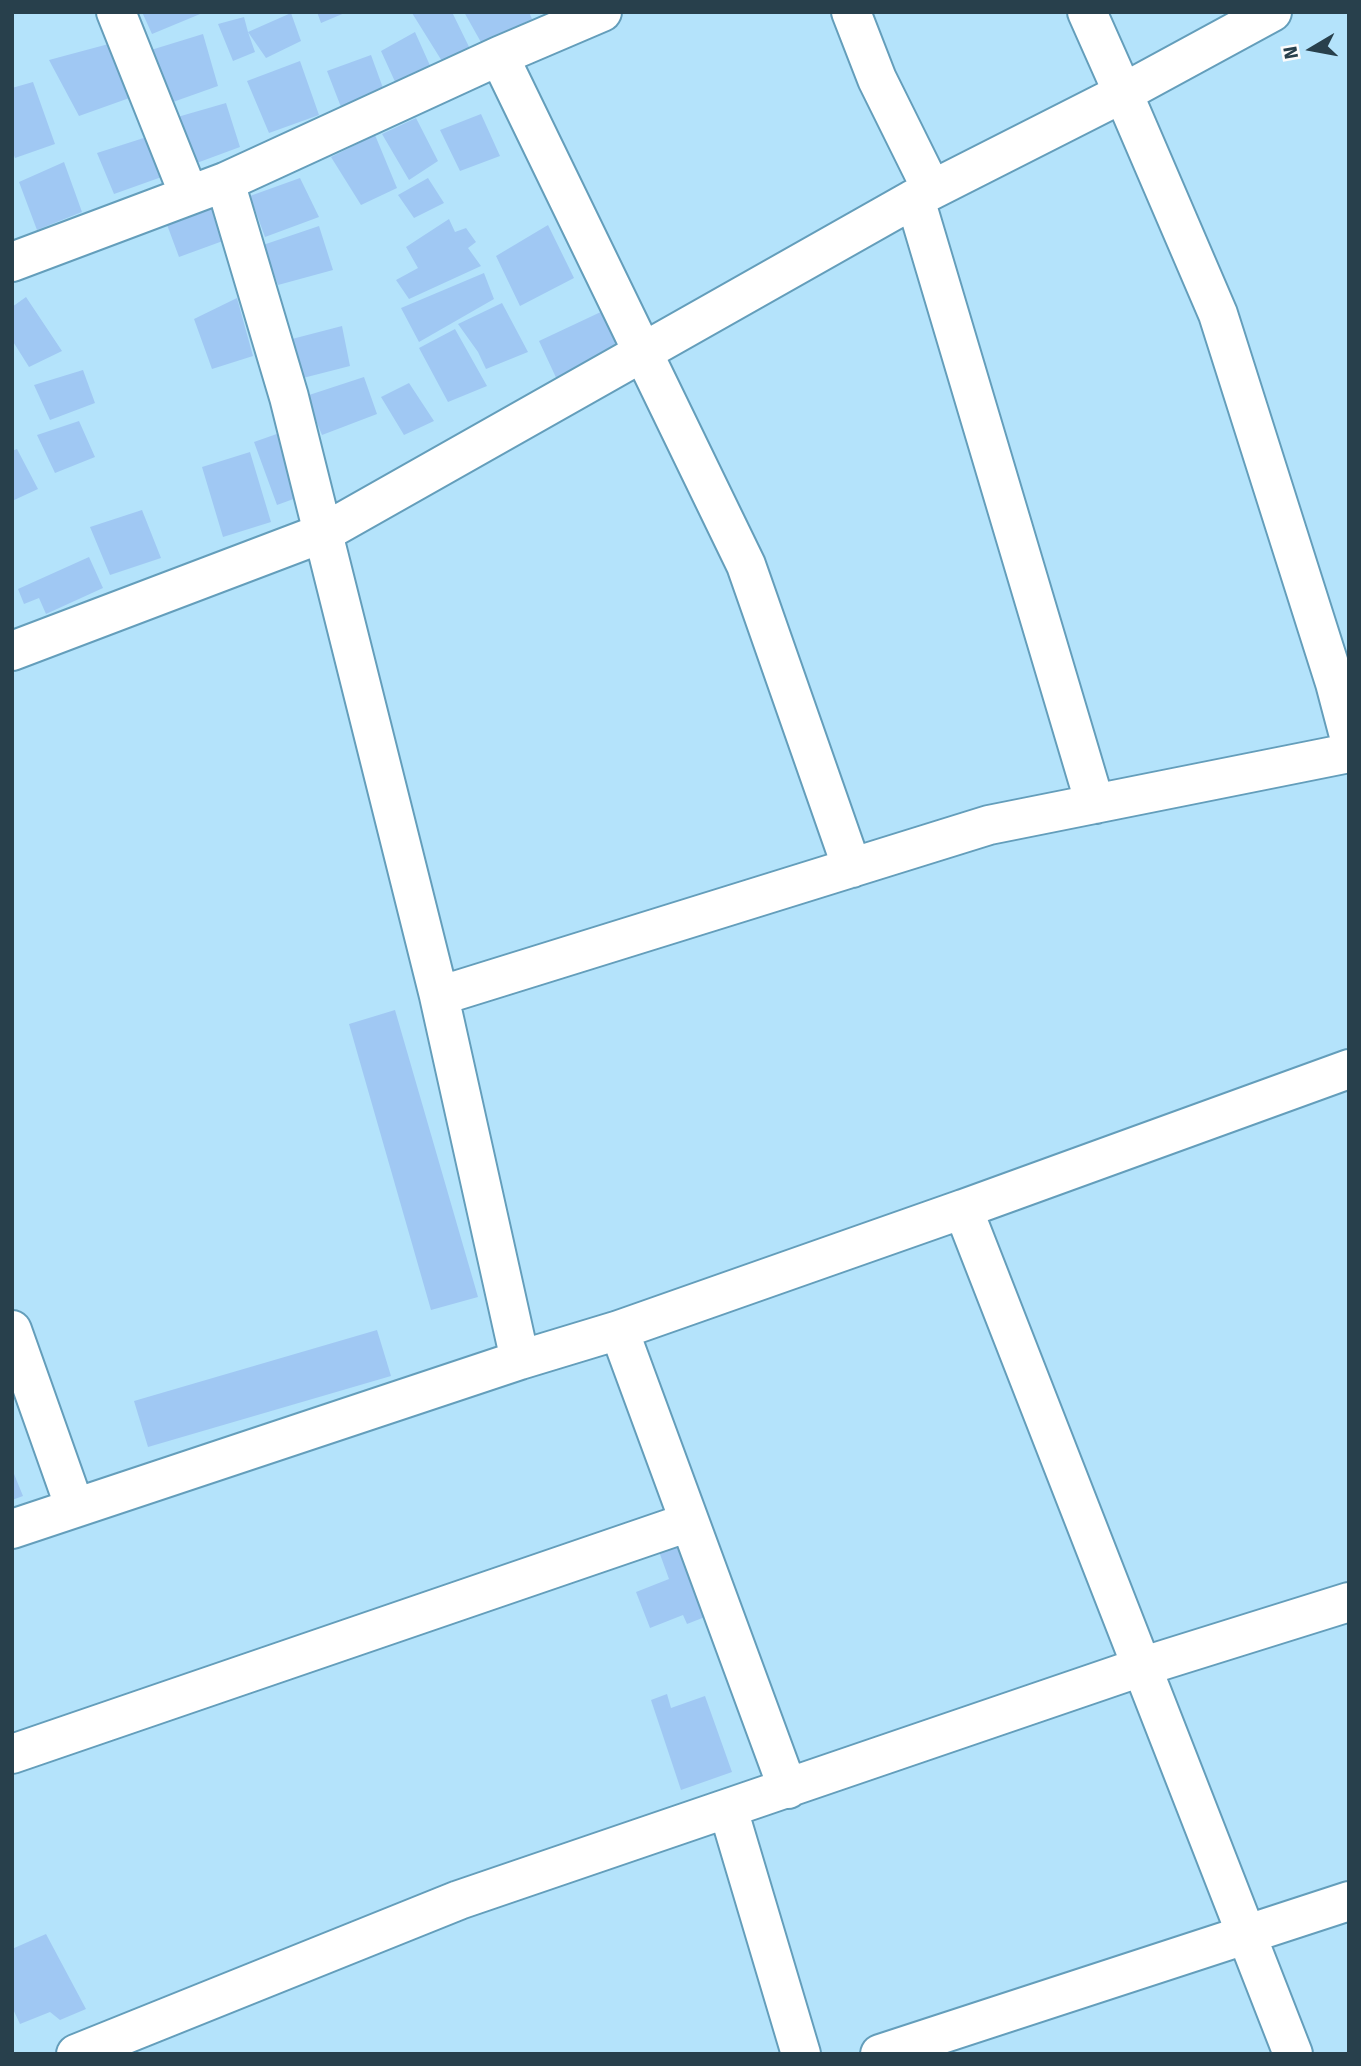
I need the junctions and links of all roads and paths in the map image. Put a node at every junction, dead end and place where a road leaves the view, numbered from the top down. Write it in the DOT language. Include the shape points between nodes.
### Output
graph roads {
  1 [pos="116,12"];
  2 [pos="602,12"];
  3 [pos="851,12"];
  4 [pos="1087,12"];
  5 [pos="1272,12"];
  6 [pos="499,56"];
  7 [pos="1123,93"];
  8 [pos="225,182"];
  9 [pos="189,195"];
  10 [pos="922,195"];
  11 [pos="12,262"];
  12 [pos="642,353"];
  13 [pos="323,533"];
  14 [pos="13,647"];
  15 [pos="1342,680"];
  16 [pos="1349,736"];
  17 [pos="1349,753"];
  18 [pos="1095,804"];
  19 [pos="852,868"];
  20 [pos="439,996"];
  21 [pos="1349,1069"];
  22 [pos="963,1209"];
  23 [pos="12,1330"];
  24 [pos="619,1330"];
  25 [pos="520,1360"];
  26 [pos="75,1508"];
  27 [pos="689,1522"];
  28 [pos="12,1529"];
  29 [pos="1349,1602"];
  30 [pos="1141,1667"];
  31 [pos="12,1754"];
  32 [pos="788,1789"];
  33 [pos="728,1809"];
  34 [pos="1349,1900"];
  35 [pos="1246,1933"];
  36 [pos="76,2054"];
  37 [pos="802,2054"];
  38 [pos="880,2054"];
  39 [pos="1293,2054"];
  1 -- 9 [label="street"];
  2 -- 6 [label="street"];
  3 -- 10 [label="street"];
  4 -- 7 [label="street"];
  5 -- 7 [label="street"];
  6 -- 8 [label="street"];
  6 -- 12 [label="street"];
  7 -- 10 [label="street"];
  7 -- 15 [label="street" via="1218,314"];
  8 -- 9 [label="street"];
  8 -- 13 [label="street" via="289,397"];
  9 -- 11 [label="street"];
  10 -- 12 [label="street"];
  10 -- 18 [label="street" via="922,222"];
  12 -- 13 [label="street"];
  12 -- 19 [label="street" via="746,565"];
  13 -- 14 [label="street"];
  13 -- 20 [label="street"];
  15 -- 16 [label="street"];
  17 -- 18 [label="street"];
  18 -- 19 [label="street" via="989,825"];
  19 -- 20 [label="street"];
  20 -- 25 [label="street"];
  21 -- 22 [label="street"];
  22 -- 24 [label="street"];
  22 -- 30 [label="street"];
  23 -- 26 [label="street"];
  24 -- 25 [label="street"];
  24 -- 27 [label="street"];
  25 -- 26 [label="street"];
  26 -- 28 [label="street"];
  27 -- 31 [label="street"];
  27 -- 32 [label="street"];
  29 -- 30 [label="street"];
  30 -- 32 [label="street"];
  30 -- 35 [label="street"];
  32 -- 33 [label="street"];
  33 -- 36 [label="street" via="459,1900"];
  33 -- 37 [label="street"];
  34 -- 35 [label="street"];
  35 -- 38 [label="street"];
  35 -- 39 [label="street"];
}
